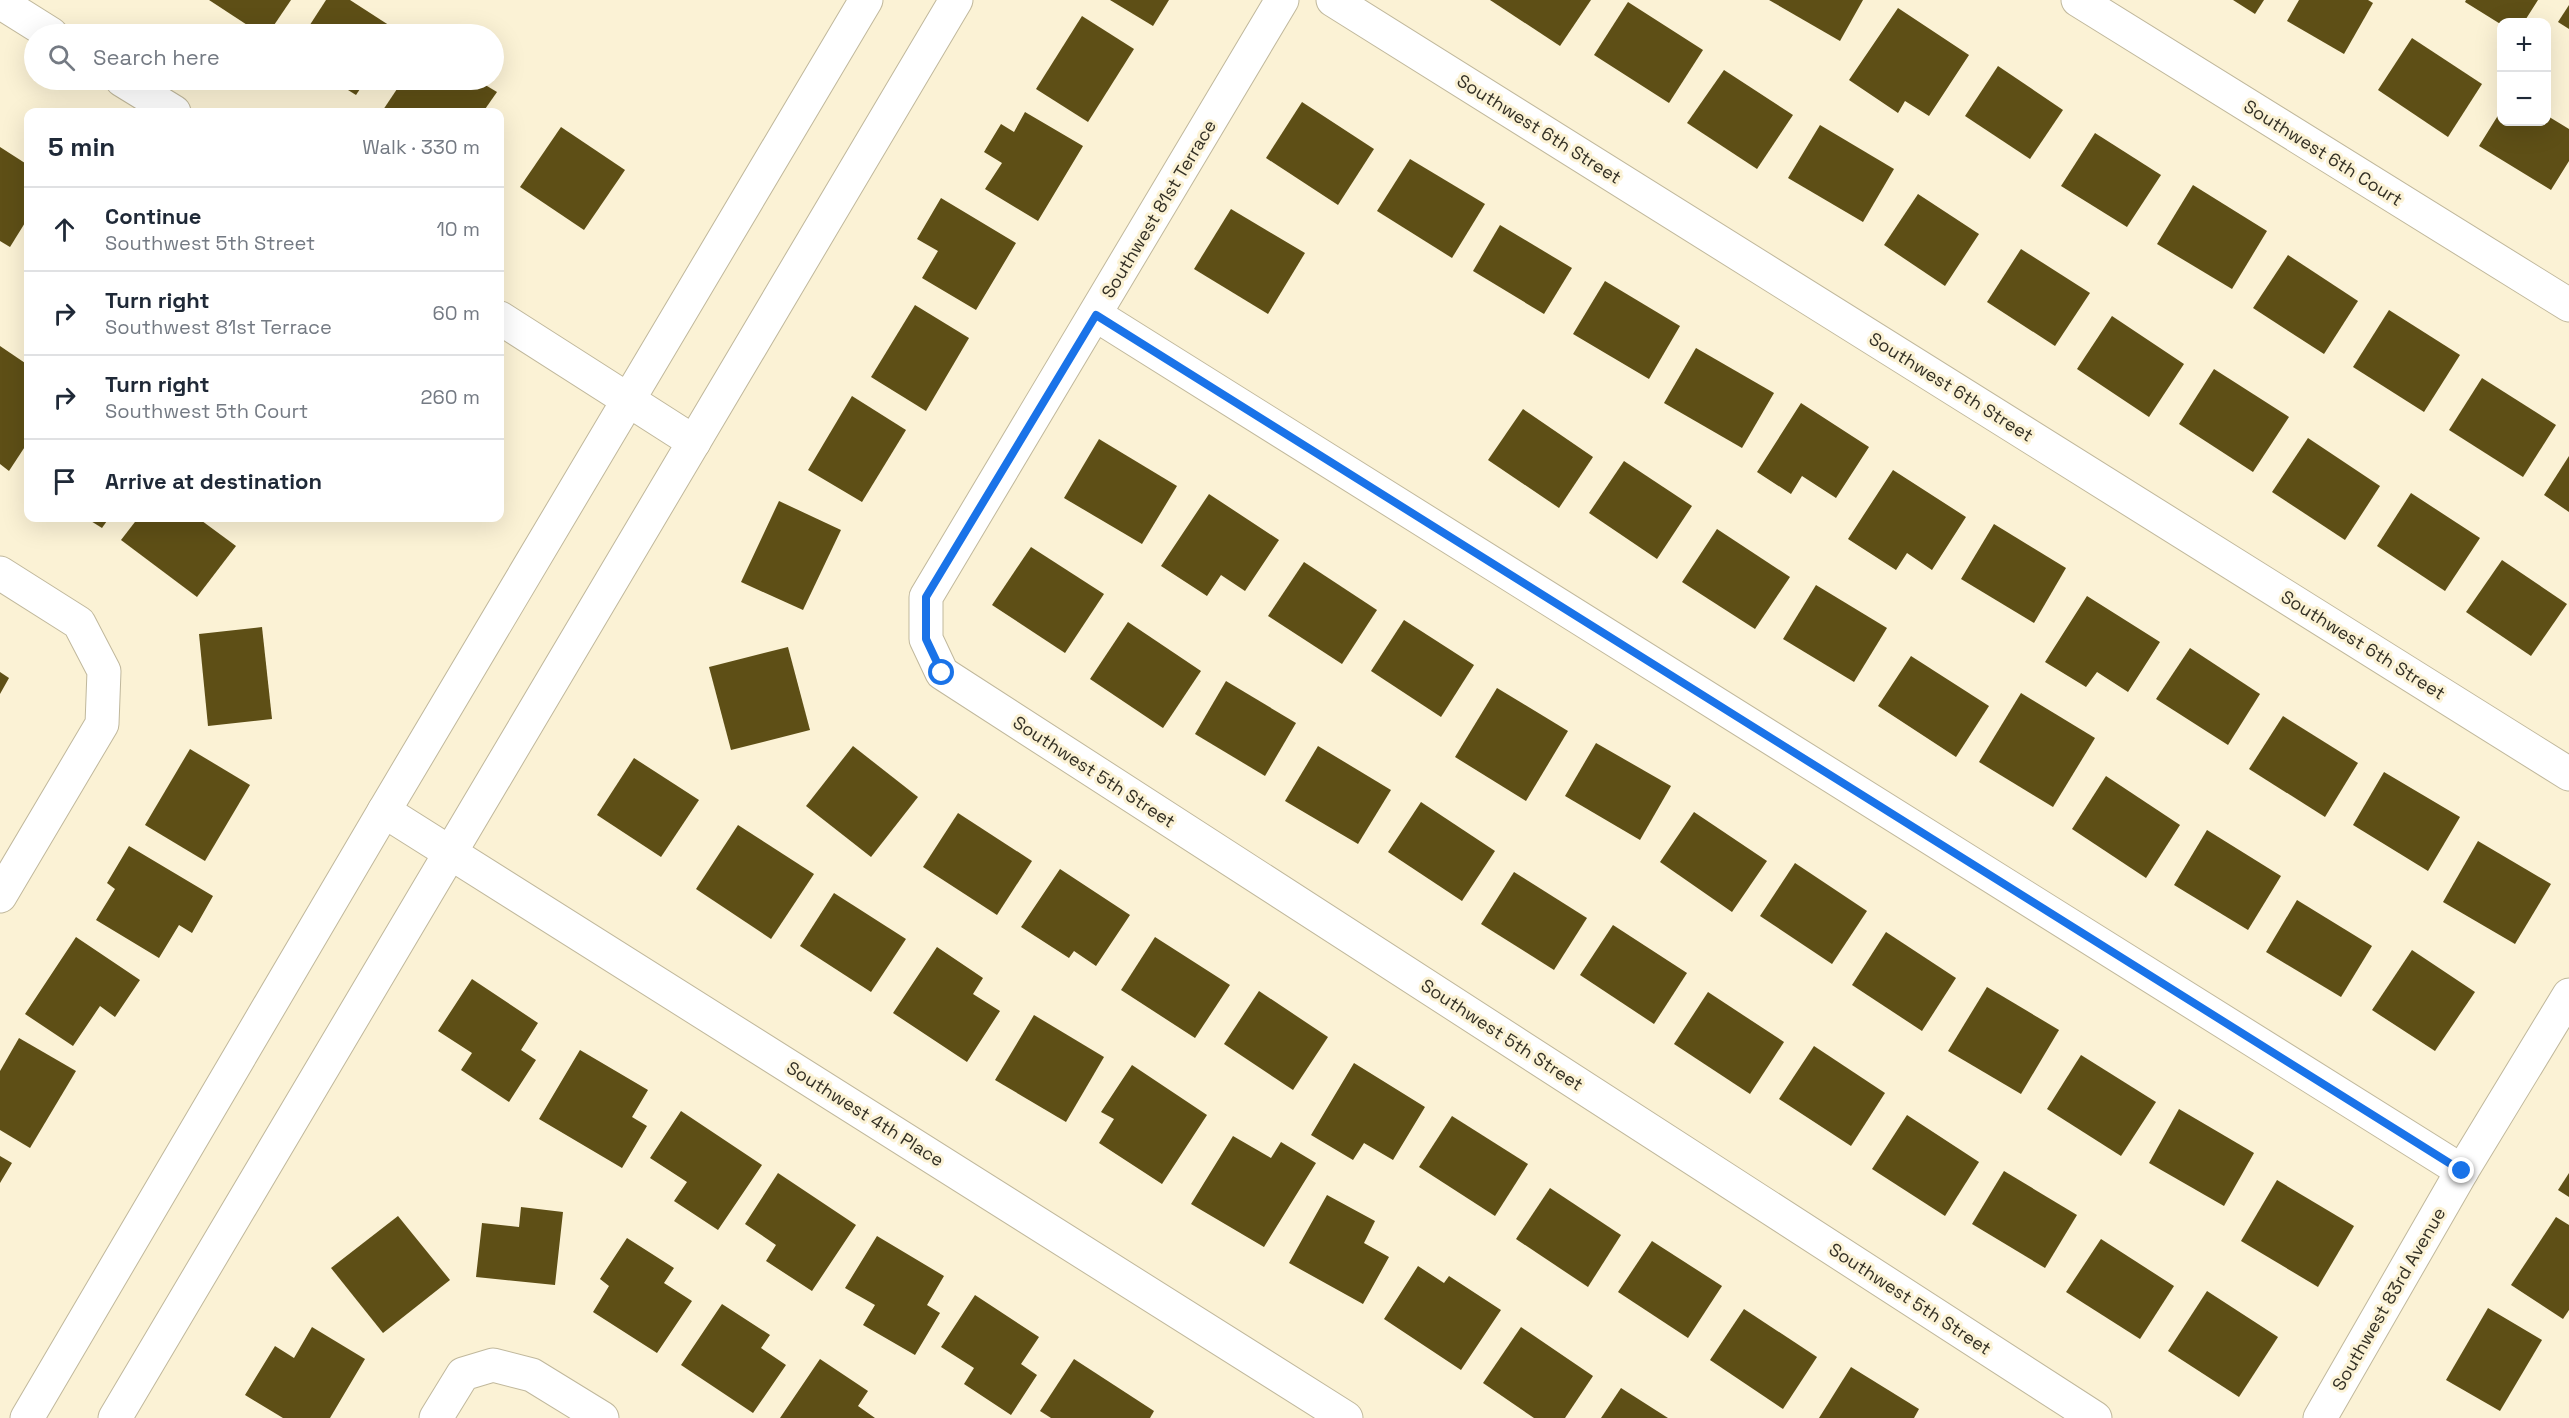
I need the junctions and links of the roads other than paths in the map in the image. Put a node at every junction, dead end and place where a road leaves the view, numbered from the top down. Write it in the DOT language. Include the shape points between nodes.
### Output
graph roads {
  1 [pos="866,0"];
  2 [pos="956,0"];
  3 [pos="1282,0"];
  4 [pos="1333,0"];
  5 [pos="2078,0"];
  6 [pos="0,2"];
  7 [pos="35,24"];
  8 [pos="138,90"];
  9 [pos="168,108"];
  10 [pos="2569,306"];
  11 [pos="1096,315"];
  12 [pos="504,321"];
  13 [pos="629,400"];
  14 [pos="694,442"];
  15 [pos="0,573"];
  16 [pos="926,639"];
  17 [pos="2569,774"];
  18 [pos="384,811"];
  19 [pos="450,852"];
  20 [pos="0,896"];
  21 [pos="2569,995"];
  22 [pos="2462,1171"];
  23 [pos="27,1418"];
  24 [pos="115,1418"];
  25 [pos="436,1418"];
  26 [pos="602,1418"];
  27 [pos="1346,1418"];
  28 [pos="2095,1418"];
  29 [pos="2320,1418"];
  1 -- 13 [label="street"];
  2 -- 14 [label="street"];
  3 -- 11 [label="street, Southwest 81st Terrace"];
  4 -- 17 [label="street, Southwest 6th Street"];
  5 -- 10 [label="street, Southwest 6th Court"];
  6 -- 7 [label="street"];
  8 -- 9 [label="street"];
  11 -- 16 [label="street, Southwest 81st Terrace" via="926,597"];
  11 -- 22 [label="street"];
  12 -- 13 [label="street"];
  13 -- 14 [label="street"];
  13 -- 18 [label="street"];
  14 -- 19 [label="street"];
  15 -- 20 [label="street" via="79,623 104,671 102,724"];
  16 -- 28 [label="street, Southwest 5th Street" via="942,673"];
  18 -- 19 [label="street, Southwest 4th Place"];
  18 -- 23 [label="street"];
  19 -- 24 [label="street"];
  19 -- 27 [label="street, Southwest 4th Place"];
  21 -- 22 [label="street, Southwest 83rd Avenue"];
  22 -- 29 [label="street, Southwest 83rd Avenue"];
  25 -- 26 [label="street" via="463,1374 493,1365 532,1375"];
}
